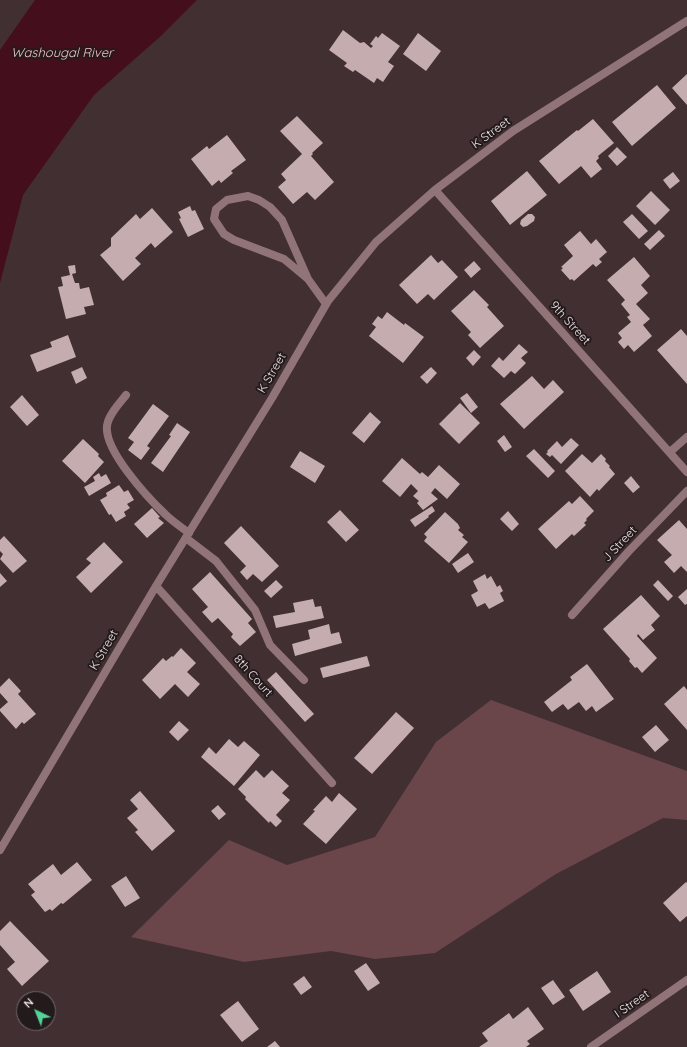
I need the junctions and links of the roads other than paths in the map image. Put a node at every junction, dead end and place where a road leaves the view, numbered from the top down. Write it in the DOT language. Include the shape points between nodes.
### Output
graph roads {
  1 [pos="687,21"];
  2 [pos="435,190"];
  3 [pos="308,279"];
  4 [pos="326,304"];
  5 [pos="126,395"];
  6 [pos="687,437"];
  7 [pos="670,452"];
  8 [pos="687,472"];
  9 [pos="687,490"];
  10 [pos="187,536"];
  11 [pos="156,586"];
  12 [pos="572,615"];
  13 [pos="304,680"];
  14 [pos="332,782"];
  15 [pos="0,850"];
  16 [pos="687,980"];
  17 [pos="591,1047"];
  1 -- 2 [label="street, K Street" via="512,131"];
  2 -- 4 [label="street, K Street" via="376,242"];
  2 -- 7 [label="street, 9th Street"];
  3 -- 3 [label="street" via="282,220 270,207 248,196 228,200 216,209 214,219 224,234 284,259"];
  3 -- 4 [label="street"];
  4 -- 10 [label="street, K Street"];
  5 -- 10 [label="street" via="107,424 109,442 128,472"];
  6 -- 7 [label="street"];
  7 -- 8 [label="street, 9th Street"];
  9 -- 12 [label="street, J Street"];
  10 -- 11 [label="street, K Street"];
  10 -- 13 [label="street" via="216,561 255,610 270,645"];
  11 -- 14 [label="street, 8th Court"];
  11 -- 15 [label="street, K Street"];
  16 -- 17 [label="street, I Street"];
}
